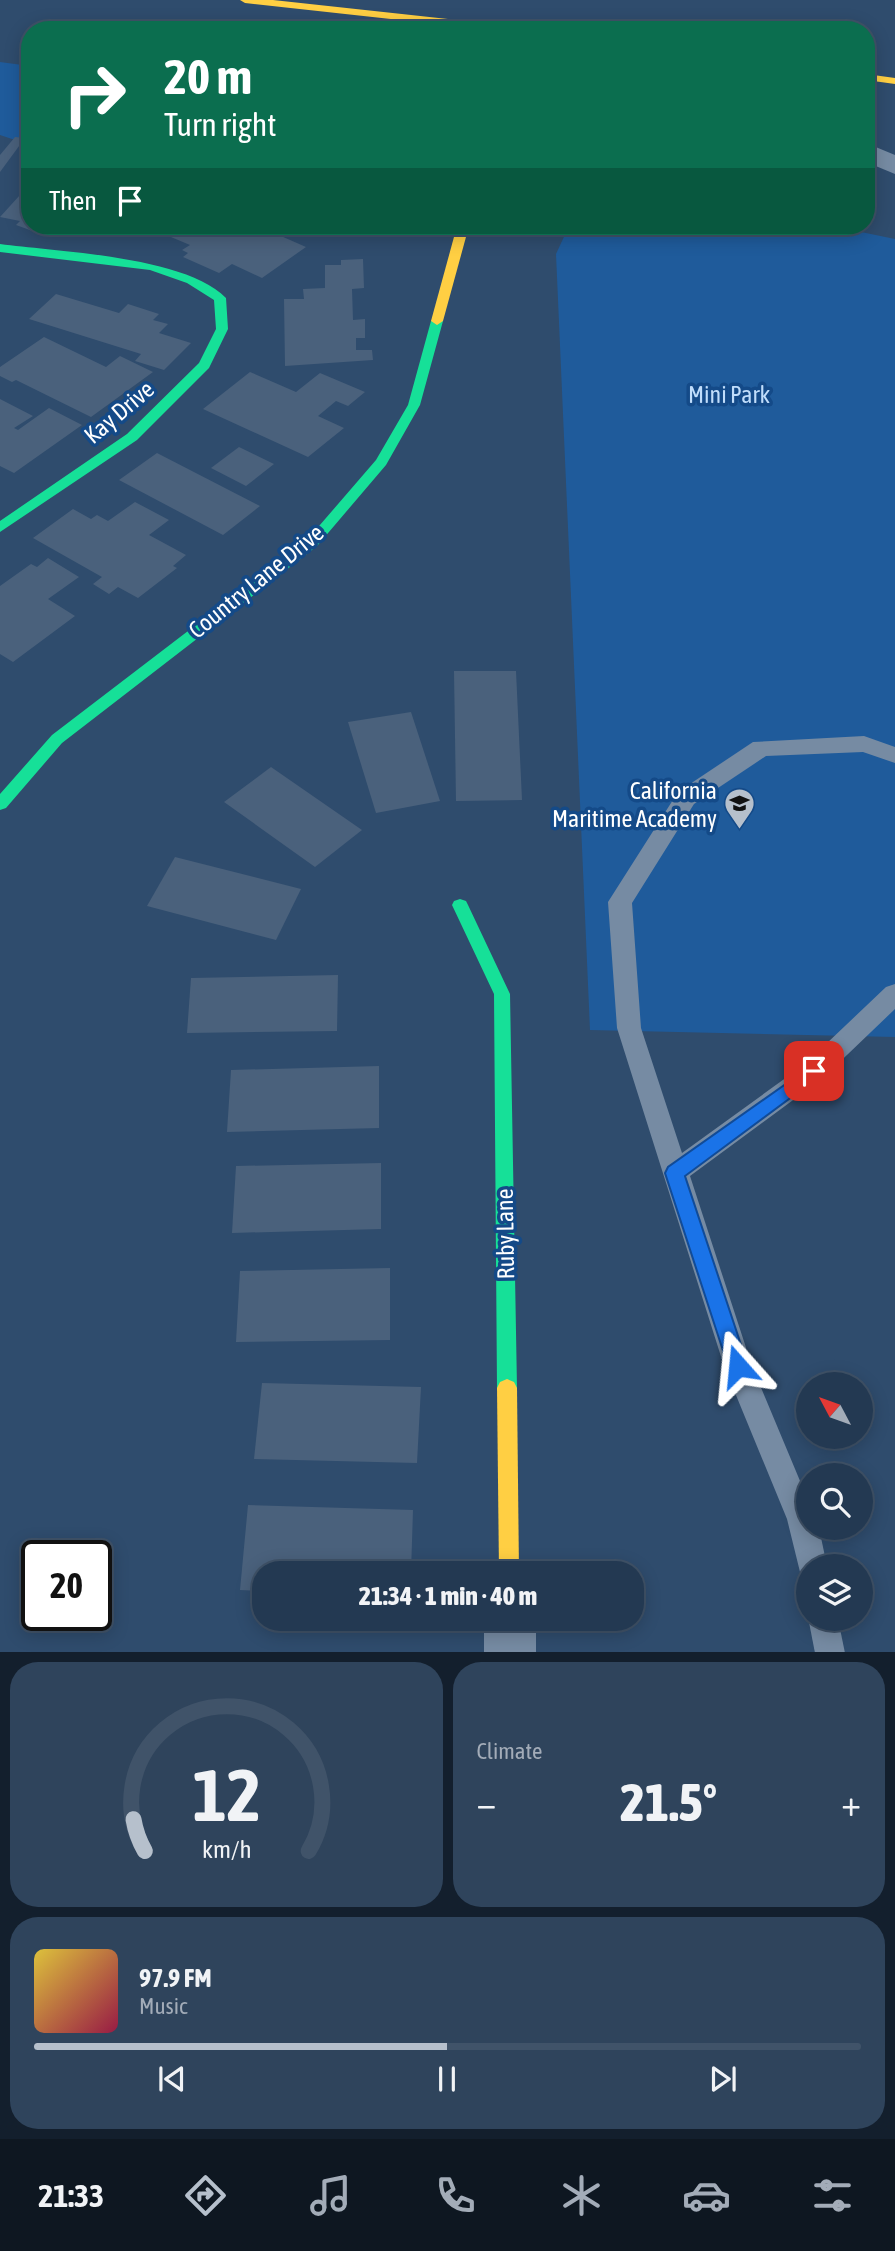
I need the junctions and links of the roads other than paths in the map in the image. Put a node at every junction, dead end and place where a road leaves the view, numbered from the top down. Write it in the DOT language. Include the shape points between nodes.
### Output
graph roads {
  1 [pos="246,0"];
  2 [pos="440,21"];
  3 [pos="875,78"];
  4 [pos="895,81"];
  5 [pos="875,156"];
  6 [pos="895,166"];
  7 [pos="461,235"];
  8 [pos="0,248"];
  9 [pos="0,528"];
  10 [pos="895,755"];
  11 [pos="0,804"];
  12 [pos="460,905"];
  13 [pos="895,994"];
  14 [pos="674,1173"];
  15 [pos="809,1554"];
  16 [pos="509,1561"];
  17 [pos="510,1631"];
  18 [pos="825,1631"];
  19 [pos="510,1652"];
  20 [pos="830,1652"];
  1 -- 2 [label="street"];
  3 -- 4 [label="street"];
  5 -- 6 [label="street"];
  7 -- 11 [label="street, Country Lane Drive" via="414,405 381,462 312,543 57,739"];
  8 -- 9 [label="street, Kay Drive" via="152,267 191,279 220,298 222,330 205,365 132,437"];
  10 -- 14 [label="lane" via="864,744 761,748 686,798 620,902 629,1028"];
  12 -- 16 [label="street, Ruby Lane" via="502,994"];
  13 -- 14 [label="lane" via="814,1071"];
  14 -- 15 [label="lane" via="738,1366 802,1519"];
  17 -- 19 [label="street"];
  18 -- 20 [label="lane"];
}
